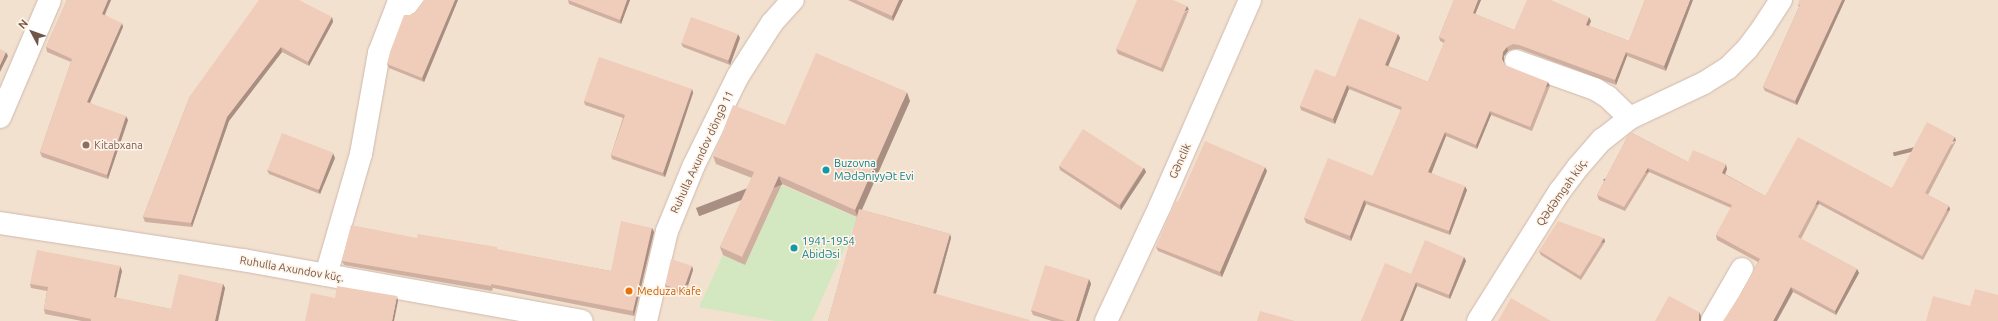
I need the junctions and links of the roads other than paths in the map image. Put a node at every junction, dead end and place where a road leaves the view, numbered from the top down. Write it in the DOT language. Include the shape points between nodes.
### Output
graph roads {
  1 [pos="50,0"];
  2 [pos="793,0"];
  3 [pos="1250,0"];
  4 [pos="1781,0"];
  5 [pos="401,1"];
  6 [pos="1516,61"];
  7 [pos="0,117"];
  8 [pos="1630,118"];
  9 [pos="0,223"];
  10 [pos="1742,269"];
  11 [pos="326,275"];
  12 [pos="582,321"];
  13 [pos="646,321"];
  14 [pos="1106,321"];
  15 [pos="1478,321"];
  16 [pos="1712,321"];
  1 -- 7 [label="street"];
  2 -- 13 [label="street, Ruhulla Axundov döngə 11" via="772,24 738,76 694,165 667,231"];
  3 -- 14 [label="street, Gənclik" via="1160,206"];
  4 -- 8 [label="street, Qədəmgah küç." via="1747,49 1728,68 1704,83"];
  5 -- 11 [label="street" via="378,53 360,154"];
  6 -- 8 [label="street" via="1595,89 1608,97"];
  8 -- 15 [label="street, Qədəmgah küç." via="1602,140 1560,191"];
  9 -- 11 [label="street, Ruhulla Axundov küç."];
  10 -- 16 [label="street"];
  11 -- 12 [label="street, Ruhulla Axundov küç."];
}
